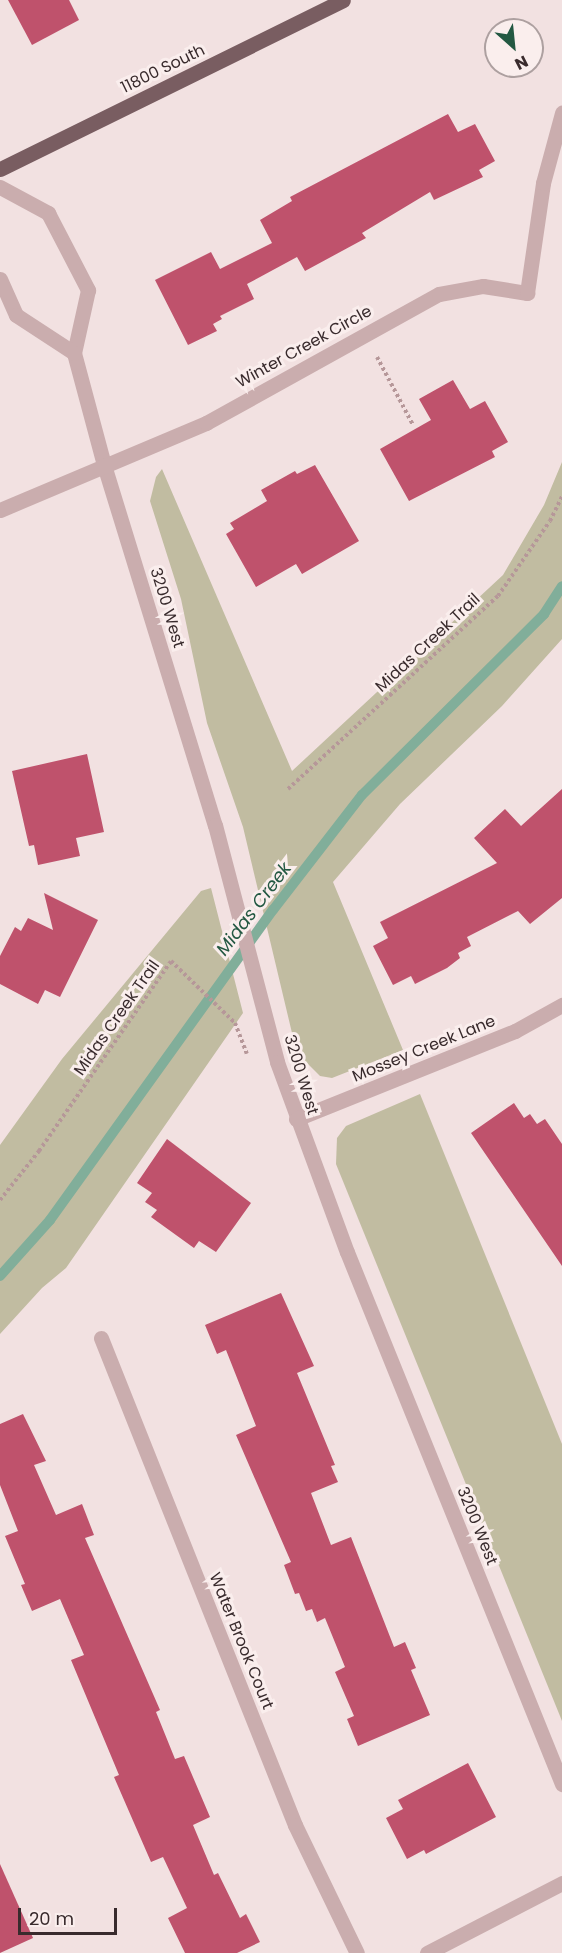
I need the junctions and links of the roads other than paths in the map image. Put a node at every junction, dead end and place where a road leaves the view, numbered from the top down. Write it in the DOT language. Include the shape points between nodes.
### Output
graph roads {
  1 [pos="343,0"];
  2 [pos="562,113"];
  3 [pos="0,169"];
  4 [pos="0,187"];
  5 [pos="0,279"];
  6 [pos="74,353"];
  7 [pos="104,465"];
  8 [pos="0,510"];
  9 [pos="562,1005"];
  10 [pos="296,1119"];
  11 [pos="101,1338"];
  12 [pos="562,1784"];
  13 [pos="562,1883"];
  14 [pos="357,1953"];
  15 [pos="427,1953"];
  1 -- 3 [label="main road, 11800 South"];
  2 -- 7 [label="street, Winter Creek Circle" via="543,183 527,293 483,286 439,294 206,423"];
  4 -- 6 [label="street, 3200 West" via="48,213 88,290"];
  5 -- 6 [label="street" via="16,315"];
  6 -- 7 [label="street, 3200 West"];
  7 -- 8 [label="street, Winter Creek Circle"];
  7 -- 10 [label="street, 3200 West"];
  9 -- 10 [label="street, Mossey Creek Lane" via="505,1035"];
  10 -- 12 [label="street, 3200 West"];
  11 -- 14 [label="street, Water Brook Court" via="295,1825"];
  13 -- 15 [label="street"];
}
